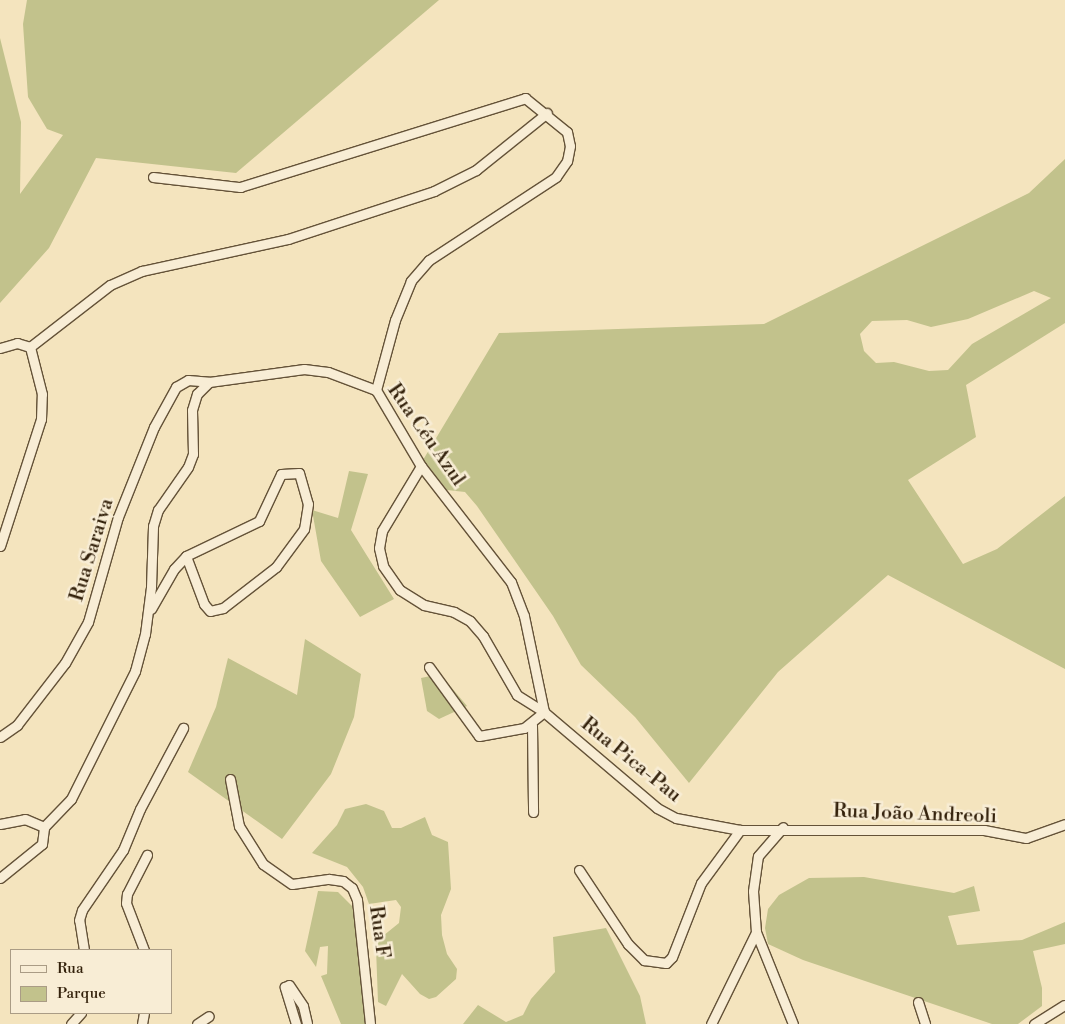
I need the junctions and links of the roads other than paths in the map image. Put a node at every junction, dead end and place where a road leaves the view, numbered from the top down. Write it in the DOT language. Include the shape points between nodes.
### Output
graph roads {
  1 [pos="547,113"];
  2 [pos="152,177"];
  3 [pos="30,347"];
  4 [pos="0,348"];
  5 [pos="209,382"];
  6 [pos="376,390"];
  7 [pos="421,466"];
  8 [pos="0,546"];
  9 [pos="186,556"];
  10 [pos="148,614"];
  11 [pos="429,667"];
  12 [pos="544,712"];
  13 [pos="532,725"];
  14 [pos="183,728"];
  15 [pos="0,737"];
  16 [pos="230,779"];
  17 [pos="533,812"];
  18 [pos="0,824"];
  19 [pos="1065,824"];
  20 [pos="44,827"];
  21 [pos="783,827"];
  22 [pos="761,828"];
  23 [pos="740,830"];
  24 [pos="147,856"];
  25 [pos="579,870"];
  26 [pos="0,878"];
  27 [pos="756,932"];
  28 [pos="84,949"];
  29 [pos="144,949"];
  30 [pos="918,1002"];
  31 [pos="1065,1005"];
  32 [pos="80,1014"];
  33 [pos="209,1016"];
  34 [pos="71,1024"];
  35 [pos="197,1024"];
  36 [pos="296,1024"];
  37 [pos="307,1024"];
  38 [pos="370,1024"];
  39 [pos="711,1024"];
  40 [pos="794,1024"];
  41 [pos="925,1024"];
  42 [pos="1034,1024"];
  1 -- 2 [label="street" via="525,98 512,99 240,187"];
  1 -- 3 [label="street" via="476,170 434,191 288,239 142,271 110,285"];
  1 -- 6 [label="street" via="567,132 570,146 567,161 556,177 429,260 411,281 394,320"];
  3 -- 4 [label="street" via="17,343"];
  3 -- 8 [label="street" via="42,394 41,418"];
  5 -- 6 [label="street, Rua Céu Azul" via="304,368 328,372"];
  5 -- 10 [label="street" via="197,394 192,410 193,454 188,467 158,510 153,526"];
  5 -- 15 [label="street, Rua Saraiva" via="188,380 176,387 154,427 118,517 88,622 65,663 18,725"];
  6 -- 7 [label="street, Rua Céu Azul"];
  7 -- 12 [label="street, Rua Céu Azul" via="511,582 524,616"];
  7 -- 12 [label="street, Rua Pica-Pau" via="382,531 379,548 383,566 400,590 424,605 454,612 470,621 483,636 517,695"];
  9 -- 9 [label="street" via="259,521 281,474 298,474 308,504 304,529 276,567 223,608 210,611 204,604"];
  9 -- 10 [label="street" via="174,569"];
  10 -- 20 [label="street" via="135,671 104,738 71,798"];
  11 -- 13 [label="street" via="479,736"];
  12 -- 13 [label="street"];
  12 -- 23 [label="street, Rua Pica-Pau" via="657,808 676,818"];
  13 -- 17 [label="street"];
  14 -- 28 [label="street" via="140,809 124,850 82,910 79,920"];
  16 -- 38 [label="street, Rua F" via="239,826 263,864 292,884 329,879 343,881 352,888 365,956"];
  18 -- 20 [label="street" via="25,819"];
  19 -- 21 [label="street, Rua João Andreoli" via="1026,838 984,830"];
  20 -- 26 [label="street" via="42,844"];
  21 -- 22 [label="street, Rua João Andreoli"];
  21 -- 27 [label="street" via="767,842 754,868"];
  22 -- 23 [label="street, Rua Pica-Pau"];
  23 -- 25 [label="street" via="701,883 672,956 666,963 644,960 628,944"];
  24 -- 29 [label="street" via="126,894 126,903"];
  27 -- 39 [label="street"];
  27 -- 40 [label="street"];
  30 -- 41 [label="street"];
  31 -- 42 [label="street"];
  32 -- 34 [label="street"];
  33 -- 35 [label="street"];
  36 -- 37 [label="street" via="285,987 293,989"];
}
